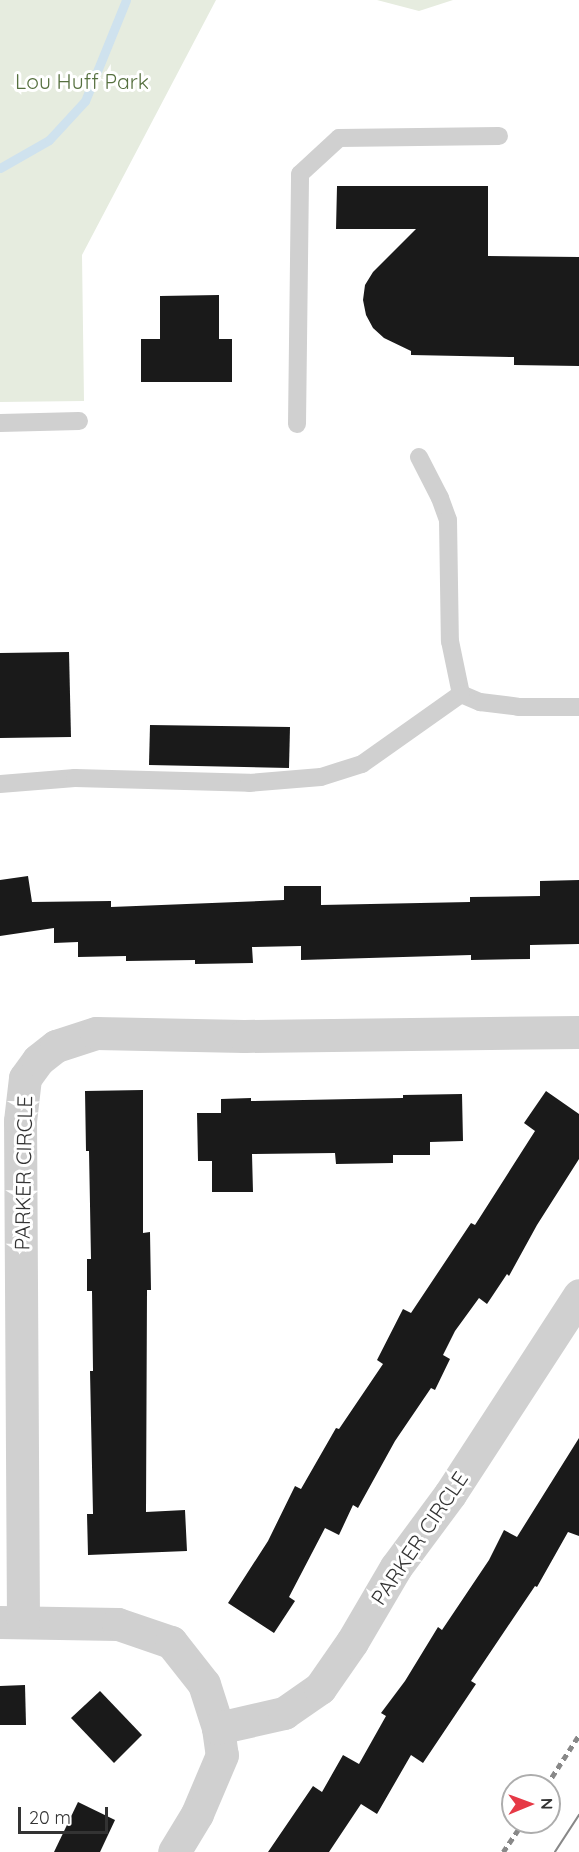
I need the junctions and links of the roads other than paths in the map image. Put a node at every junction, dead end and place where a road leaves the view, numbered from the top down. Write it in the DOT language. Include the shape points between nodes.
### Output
graph roads {
  1 [pos="499,136"];
  2 [pos="79,420"];
  3 [pos="0,423"];
  4 [pos="297,424"];
  5 [pos="419,457"];
  6 [pos="461,694"];
  7 [pos="579,706"];
  8 [pos="0,784"];
  9 [pos="579,1032"];
  10 [pos="579,1295"];
  11 [pos="12,1622"];
  12 [pos="218,1728"];
  13 [pos="174,1852"];
  1 -- 4 [label="lane" via="339,138 300,174"];
  2 -- 3 [label="lane"];
  5 -- 6 [label="lane" via="447,520 450,640"];
  6 -- 7 [label="lane" via="480,702 518,707"];
  6 -- 8 [label="lane" via="362,764 321,777 249,783 75,778"];
  9 -- 11 [label="street, PARKER CIRCLE" via="244,1036 96,1033 56,1046 38,1060 25,1078 21,1121"];
  10 -- 12 [label="street, PARKER CIRCLE" via="450,1494 396,1567 320,1688 284,1713"];
  11 -- 12 [label="street" via="118,1624 171,1642 204,1684"];
  12 -- 13 [label="street" via="222,1755 197,1814"];
}
